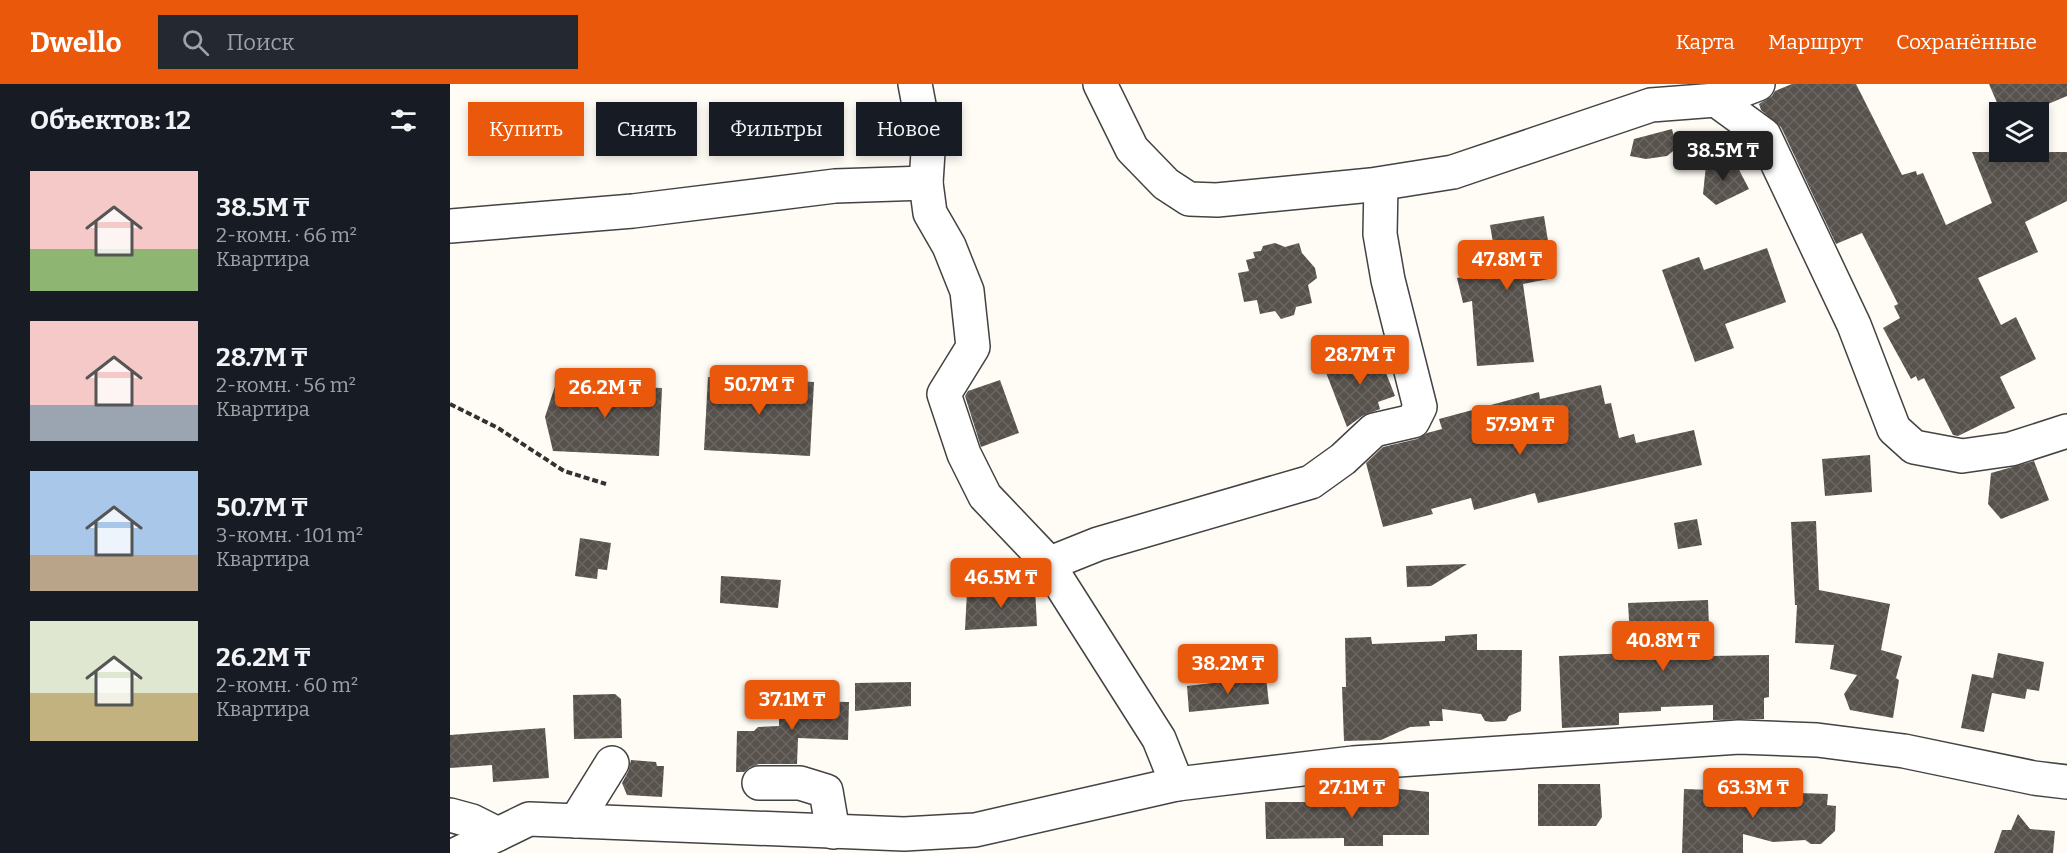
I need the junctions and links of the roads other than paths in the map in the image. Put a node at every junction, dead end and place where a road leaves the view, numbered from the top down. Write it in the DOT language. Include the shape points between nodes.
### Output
graph roads {
  1 [pos="915,84"];
  2 [pos="1100,84"];
  3 [pos="1758,84"];
  4 [pos="1716,100"];
  5 [pos="926,183"];
  6 [pos="1381,184"];
  7 [pos="450,226"];
  8 [pos="2067,431"];
  9 [pos="1048,564"];
  10 [pos="612,764"];
  11 [pos="2067,782"];
  12 [pos="759,783"];
  13 [pos="1177,784"];
  14 [pos="450,815"];
  15 [pos="576,821"];
  16 [pos="834,832"];
  17 [pos="498,834"];
  18 [pos="459,853"];
  1 -- 5 [label="street" via="928,152"];
  2 -- 6 [label="street" via="1132,149 1166,184 1189,199 1216,200"];
  3 -- 4 [label="street"];
  4 -- 6 [label="street" via="1651,105 1453,172"];
  4 -- 8 [label="street" via="1764,135 1854,325 1894,429 1914,447 1962,456 2010,449"];
  5 -- 7 [label="street" via="835,186 633,211"];
  5 -- 9 [label="street" via="930,213 949,246 967,291 973,347 944,394 964,454 985,496"];
  6 -- 9 [label="street" via="1380,234 1388,280 1420,407 1413,421 1374,430 1311,482 1098,544"];
  9 -- 13 [label="street" via="1159,739"];
  10 -- 15 [label="street"];
  11 -- 13 [label="street" via="1904,751 1817,740 1739,737 1353,763"];
  12 -- 16 [label="street" via="800,783 826,791"];
  13 -- 16 [label="street" via="975,830"];
  14 -- 17 [label="street" via="472,820"];
  15 -- 16 [label="street"];
  15 -- 17 [label="street" via="529,819"];
  17 -- 18 [label="street"];
}
